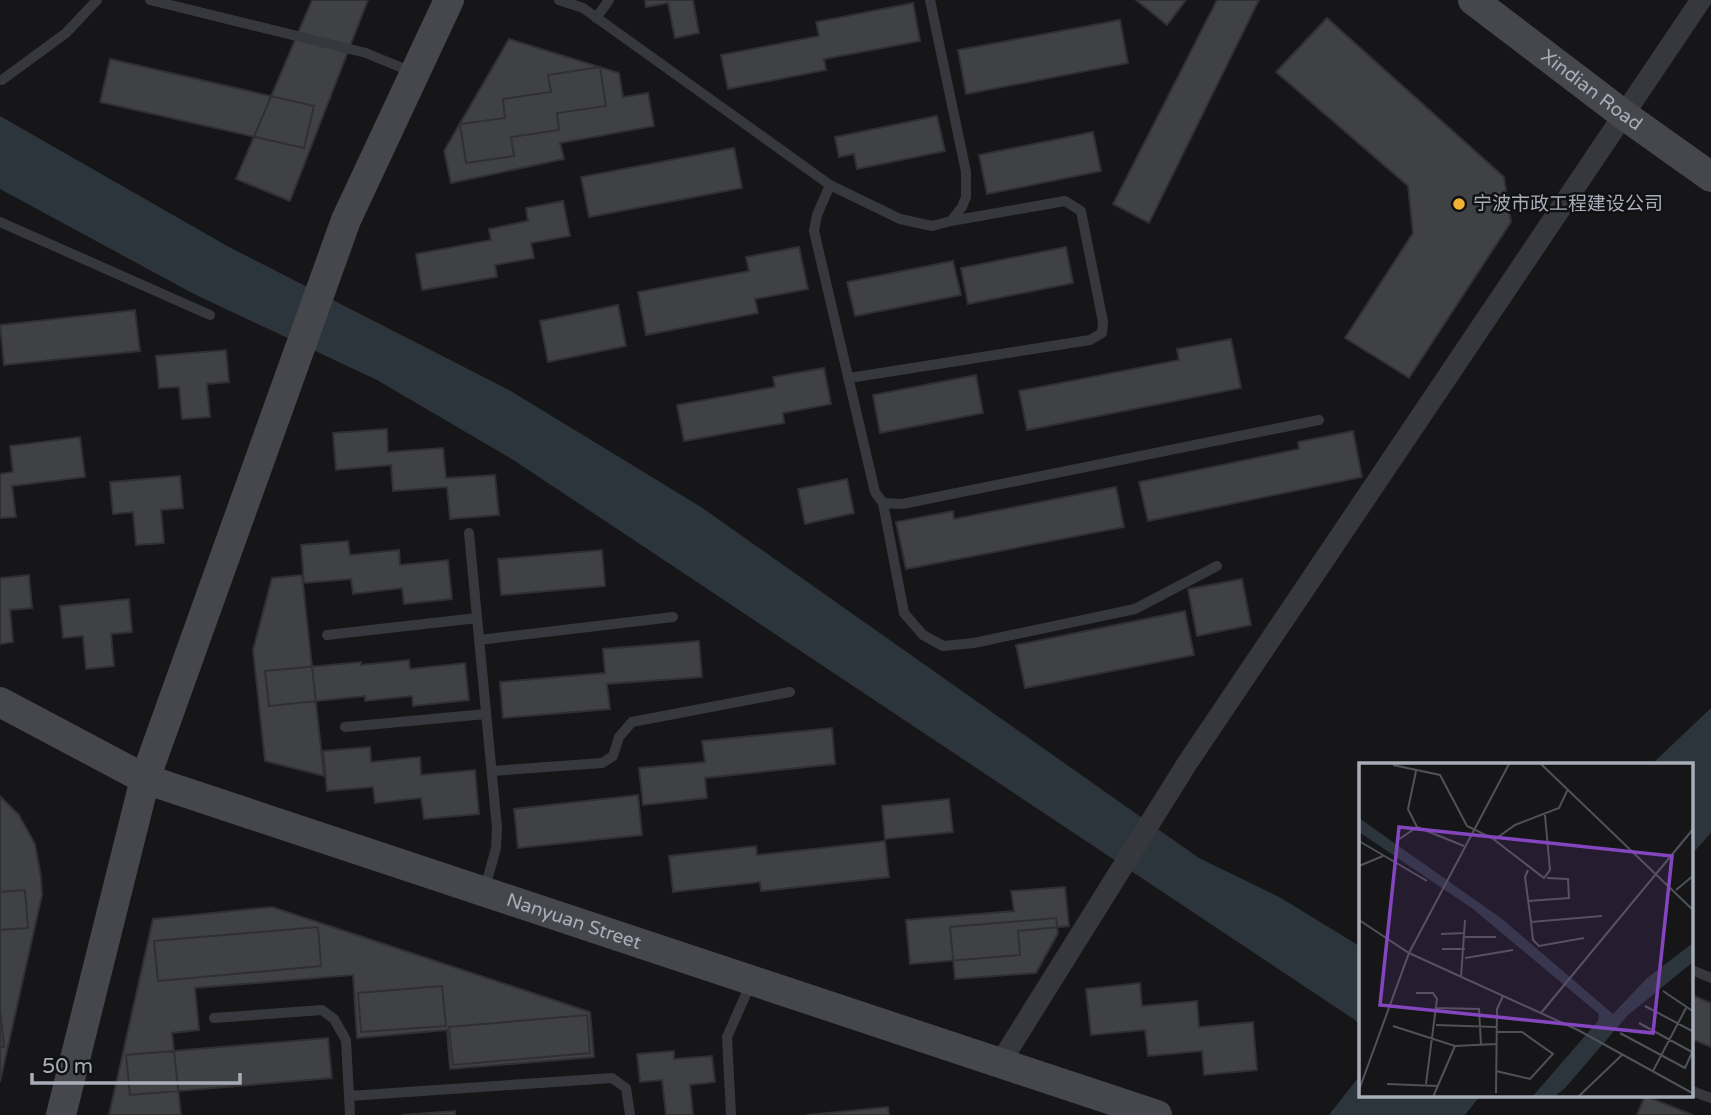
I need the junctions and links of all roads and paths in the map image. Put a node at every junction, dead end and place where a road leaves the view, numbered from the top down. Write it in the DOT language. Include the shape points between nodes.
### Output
graph roads {
  1 [pos="97,0"];
  2 [pos="150,0"];
  3 [pos="449,0"];
  4 [pos="559,0"];
  5 [pos="609,0"];
  6 [pos="930,0"];
  7 [pos="1473,0"];
  8 [pos="1701,0"];
  9 [pos="596,18"];
  10 [pos="415,73"];
  11 [pos="2,79"];
  12 [pos="1624,115"];
  13 [pos="1711,177"];
  14 [pos="830,185"];
  15 [pos="951,221"];
  16 [pos="0,222"];
  17 [pos="210,315"];
  18 [pos="849,378"];
  19 [pos="1319,420"];
  20 [pos="883,503"];
  21 [pos="469,533"];
  22 [pos="1217,566"];
  23 [pos="673,617"];
  24 [pos="477,618"];
  25 [pos="327,635"];
  26 [pos="479,640"];
  27 [pos="790,692"];
  28 [pos="0,702"];
  29 [pos="486,714"];
  30 [pos="345,727"];
  31 [pos="492,771"];
  32 [pos="145,779"];
  33 [pos="484,891"];
  34 [pos="1694,971"];
  35 [pos="1711,978"];
  36 [pos="752,981"];
  37 [pos="214,1017"];
  38 [pos="1000,1063"];
  39 [pos="1694,1092"];
  40 [pos="349,1096"];
  41 [pos="1711,1098"];
  42 [pos="61,1115"];
  43 [pos="350,1115"];
  44 [pos="631,1115"];
  45 [pos="730,1115"];
  46 [pos="1157,1115"];
  1 -- 11 [label="lane" via="66,33"];
  2 -- 10 [label="lane" via="366,52"];
  3 -- 10 [label="street"];
  4 -- 9 [label="lane"];
  5 -- 9 [label="lane"];
  6 -- 15 [label="lane" via="966,172 966,197"];
  7 -- 12 [label="street, Xindian Road"];
  8 -- 12 [label="street"];
  9 -- 14 [label="lane"];
  10 -- 32 [label="street" via="346,220"];
  12 -- 13 [label="street, Xindian Road"];
  12 -- 38 [label="street" via="1196,751"];
  14 -- 15 [label="lane" via="900,219 932,226"];
  14 -- 18 [label="lane" via="814,231"];
  15 -- 18 [label="lane" via="1065,201 1081,211 1102,333 1090,340"];
  16 -- 17 [label="lane"];
  18 -- 20 [label="lane" via="875,492"];
  19 -- 20 [label="lane" via="902,504"];
  20 -- 22 [label="lane" via="904,613 923,635 943,646 1135,609"];
  21 -- 24 [label="lane"];
  23 -- 26 [label="lane"];
  24 -- 25 [label="lane"];
  24 -- 26 [label="lane"];
  26 -- 29 [label="lane"];
  27 -- 31 [label="lane" via="632,722 613,756 602,763"];
  28 -- 32 [label="street, Nanyuan Street"];
  29 -- 30 [label="lane"];
  29 -- 31 [label="lane"];
  31 -- 33 [label="lane" via="496,838"];
  32 -- 33 [label="street, Nanyuan Street"];
  32 -- 42 [label="street"];
  33 -- 36 [label="street, Nanyuan Street"];
  34 -- 35 [label="lane"];
  36 -- 38 [label="street, Nanyuan Street"];
  36 -- 45 [label="lane" via="727,1037"];
  37 -- 40 [label="lane" via="322,1010 334,1019 346,1040"];
  38 -- 46 [label="street, Nanyuan Street"];
  39 -- 41 [label="lane"];
  40 -- 43 [label="lane"];
  40 -- 44 [label="lane" via="612,1078 626,1088"];
}
